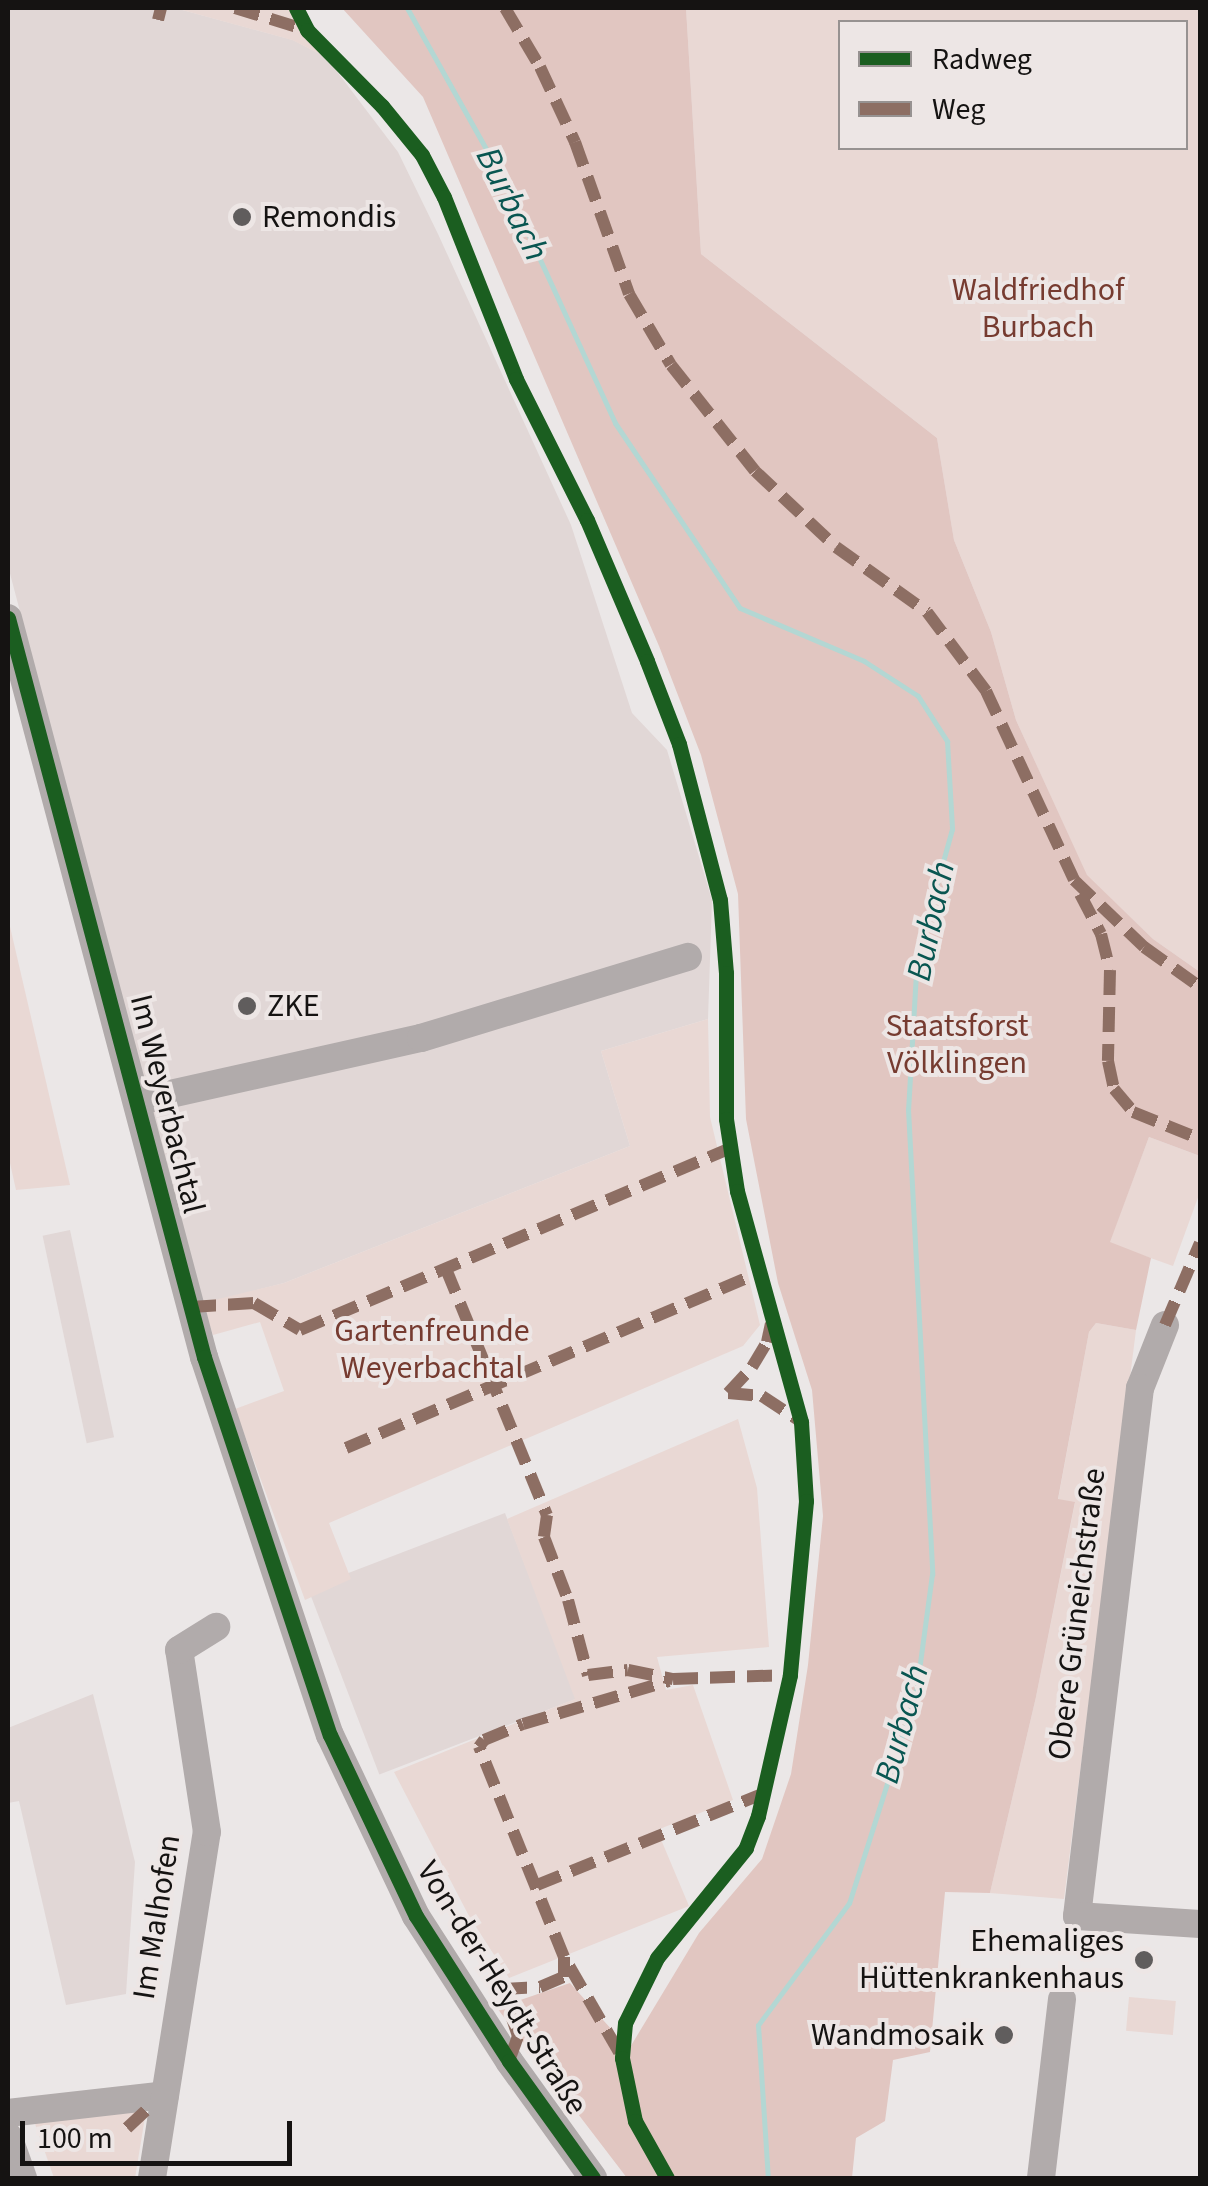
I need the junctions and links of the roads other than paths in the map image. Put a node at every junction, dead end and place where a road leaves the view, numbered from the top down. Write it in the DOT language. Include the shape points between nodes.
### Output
graph roads {
  1 [pos="8,618"];
  2 [pos="688,957"];
  3 [pos="139,1101"];
  4 [pos="1165,1324"];
  5 [pos="286,1599"];
  6 [pos="216,1627"];
  7 [pos="1200,1924"];
  8 [pos="1062,1999"];
  9 [pos="165,2095"];
  10 [pos="8,2113"];
  11 [pos="8,2136"];
  12 [pos="23,2178"];
  13 [pos="152,2178"];
  14 [pos="593,2178"];
  15 [pos="1041,2178"];
  1 -- 3 [label="street, Im Weyerbachtal"];
  2 -- 3 [label="street, Im Weyerbachtal" via="421,1038"];
  3 -- 5 [label="street, Im Weyerbachtal" via="204,1357"];
  4 -- 7 [label="street, Obere Grüneichstraße" via="1140,1388 1077,1916"];
  5 -- 14 [label="street, Von-der-Heydt-Straße" via="330,1735 416,1916"];
  6 -- 9 [label="street, Im Malhofen" via="179,1650 207,1832"];
  8 -- 15 [label="street"];
  9 -- 10 [label="street"];
  9 -- 13 [label="street, Im Malhofen"];
  11 -- 12 [label="street"];
}
